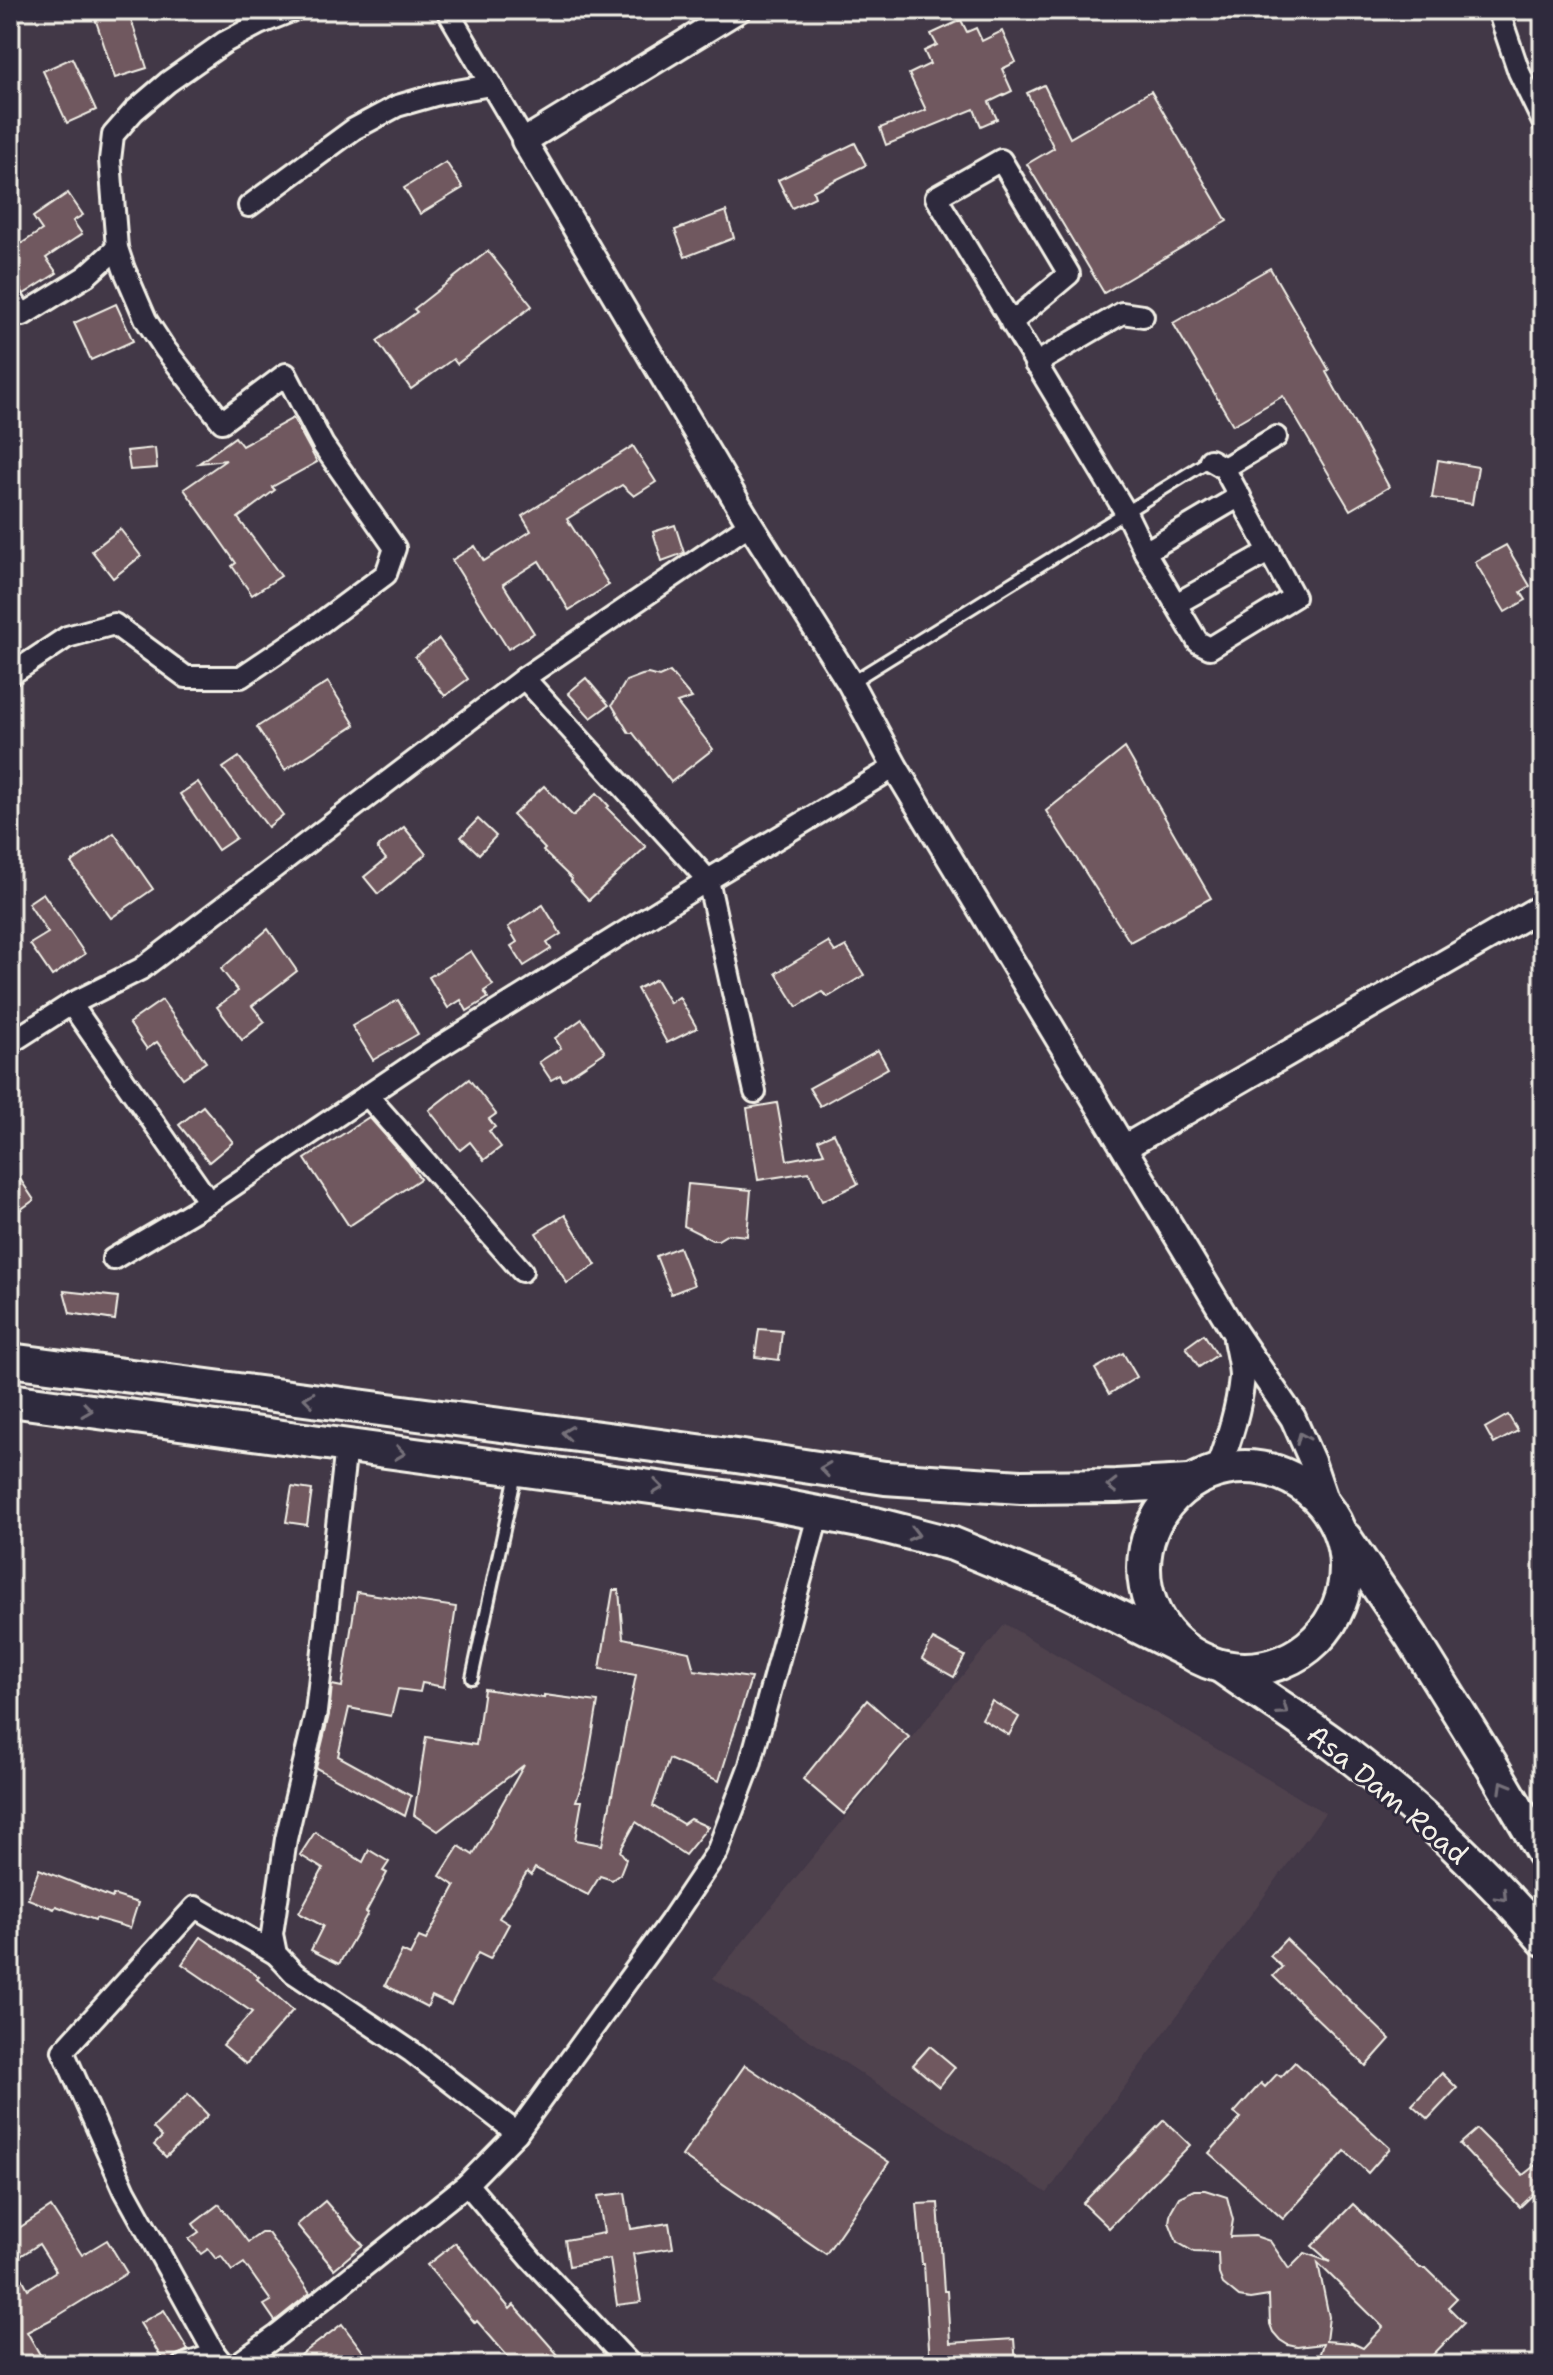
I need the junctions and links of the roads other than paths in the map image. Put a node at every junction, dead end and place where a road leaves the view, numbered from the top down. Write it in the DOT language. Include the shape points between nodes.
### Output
graph roads {
  1 [pos="294,10"];
  2 [pos="447,10"];
  3 [pos="738,10"];
  4 [pos="1498,10"];
  5 [pos="491,85"];
  6 [pos="1543,122"];
  7 [pos="524,141"];
  8 [pos="249,206"];
  9 [pos="117,248"];
  10 [pos="10,296"];
  11 [pos="1143,316"];
  12 [pos="1011,323"];
  13 [pos="1035,364"];
  14 [pos="1276,437"];
  15 [pos="1217,464"];
  16 [pos="1240,496"];
  17 [pos="1126,513"];
  18 [pos="750,524"];
  19 [pos="1270,551"];
  20 [pos="1145,552"];
  21 [pos="1176,604"];
  22 [pos="10,675"];
  23 [pos="524,678"];
  24 [pos="850,683"];
  25 [pos="895,767"];
  26 [pos="708,880"];
  27 [pos="1543,906"];
  28 [pos="71,1004"];
  29 [pos="10,1043"];
  30 [pos="755,1092"];
  31 [pos="367,1095"];
  32 [pos="1125,1147"];
  33 [pos="209,1202"];
  34 [pos="113,1259"];
  35 [pos="522,1271"];
  36 [pos="1235,1333"];
  37 [pos="10,1360"];
  38 [pos="10,1400"];
  39 [pos="346,1446"];
  40 [pos="518,1468"];
  41 [pos="1204,1476"];
  42 [pos="819,1512"];
  43 [pos="1334,1520"];
  44 [pos="1185,1650"];
  45 [pos="1219,1666"];
  46 [pos="472,1678"];
  47 [pos="1543,1853"];
  48 [pos="1543,1939"];
  49 [pos="276,1954"];
  50 [pos="517,2133"];
  51 [pos="467,2184"];
  52 [pos="220,2360"];
  53 [pos="184,2365"];
  54 [pos="236,2365"];
  55 [pos="631,2365"];
  1 -- 9 [label="street" via="225,42 146,100 113,135"];
  2 -- 5 [label="street"];
  3 -- 7 [label="street"];
  4 -- 6 [label="street"];
  5 -- 7 [label="street"];
  5 -- 8 [label="street" via="397,106 354,129"];
  7 -- 18 [label="street"];
  9 -- 10 [label="street" via="86,276 23,315"];
  9 -- 22 [label="street" via="146,320 222,422 286,374 323,445 395,548 386,574 241,677 186,677 114,624 67,637"];
  11 -- 13 [label="street" via="1122,313"];
  12 -- 12 [label="street" via="936,197 1001,160 1069,274"];
  12 -- 13 [label="street"];
  13 -- 17 [label="street"];
  14 -- 15 [label="street"];
  15 -- 16 [label="street"];
  15 -- 17 [label="lane"];
  16 -- 19 [label="street"];
  16 -- 20 [label="street"];
  17 -- 20 [label="street"];
  17 -- 24 [label="lane"];
  18 -- 23 [label="street"];
  18 -- 24 [label="street"];
  19 -- 21 [label="street"];
  19 -- 21 [label="street" via="1294,597 1210,648 1198,642"];
  20 -- 21 [label="street"];
  23 -- 26 [label="street"];
  23 -- 28 [label="street" via="141,969"];
  24 -- 25 [label="street"];
  25 -- 26 [label="street"];
  25 -- 32 [label="street"];
  26 -- 30 [label="street"];
  26 -- 31 [label="street"];
  27 -- 32 [label="street"];
  28 -- 29 [label="street"];
  28 -- 33 [label="street"];
  31 -- 33 [label="street"];
  31 -- 35 [label="street"];
  32 -- 36 [label="street"];
  33 -- 34 [label="street"];
  36 -- 41 [label="street" via="1242,1375 1231,1435"];
  43 -- 36 [label="street, one-way" via="1293,1418"];
  41 -- 37 [label="main road, one-way" via="1116,1486 1021,1487 885,1478"];
  38 -- 39 [label="main road, one-way"];
  39 -- 40 [label="main road, one-way"];
  39 -- 49 [label="street" via="316,1712 286,1839 272,1934"];
  40 -- 42 [label="main road, one-way"];
  40 -- 46 [label="lane"];
  41 -- 43 [label="main road" via="1250,1466 1280,1472 1308,1488"];
  41 -- 44 [label="main road" via="1165,1503 1149,1532 1143,1564 1147,1597 1162,1626"];
  42 -- 44 [label="main road, one-way" via="953,1544 1065,1590"];
  42 -- 50 [label="street" via="750,1765 717,1852"];
  43 -- 45 [label="main road" via="1346,1558 1345,1586 1322,1635 1275,1665"];
  47 -- 43 [label="main road, one-way"];
  44 -- 45 [label="main road"];
  45 -- 48 [label="main road, Asa Dam Road, one-way" via="1338,1747 1409,1805"];
  49 -- 50 [label="street" via="294,1973 412,2052"];
  49 -- 52 [label="street" via="195,1907 63,2051 125,2191"];
  50 -- 51 [label="street"];
  51 -- 54 [label="street"];
  51 -- 55 [label="street"];
  52 -- 53 [label="street"];
}
